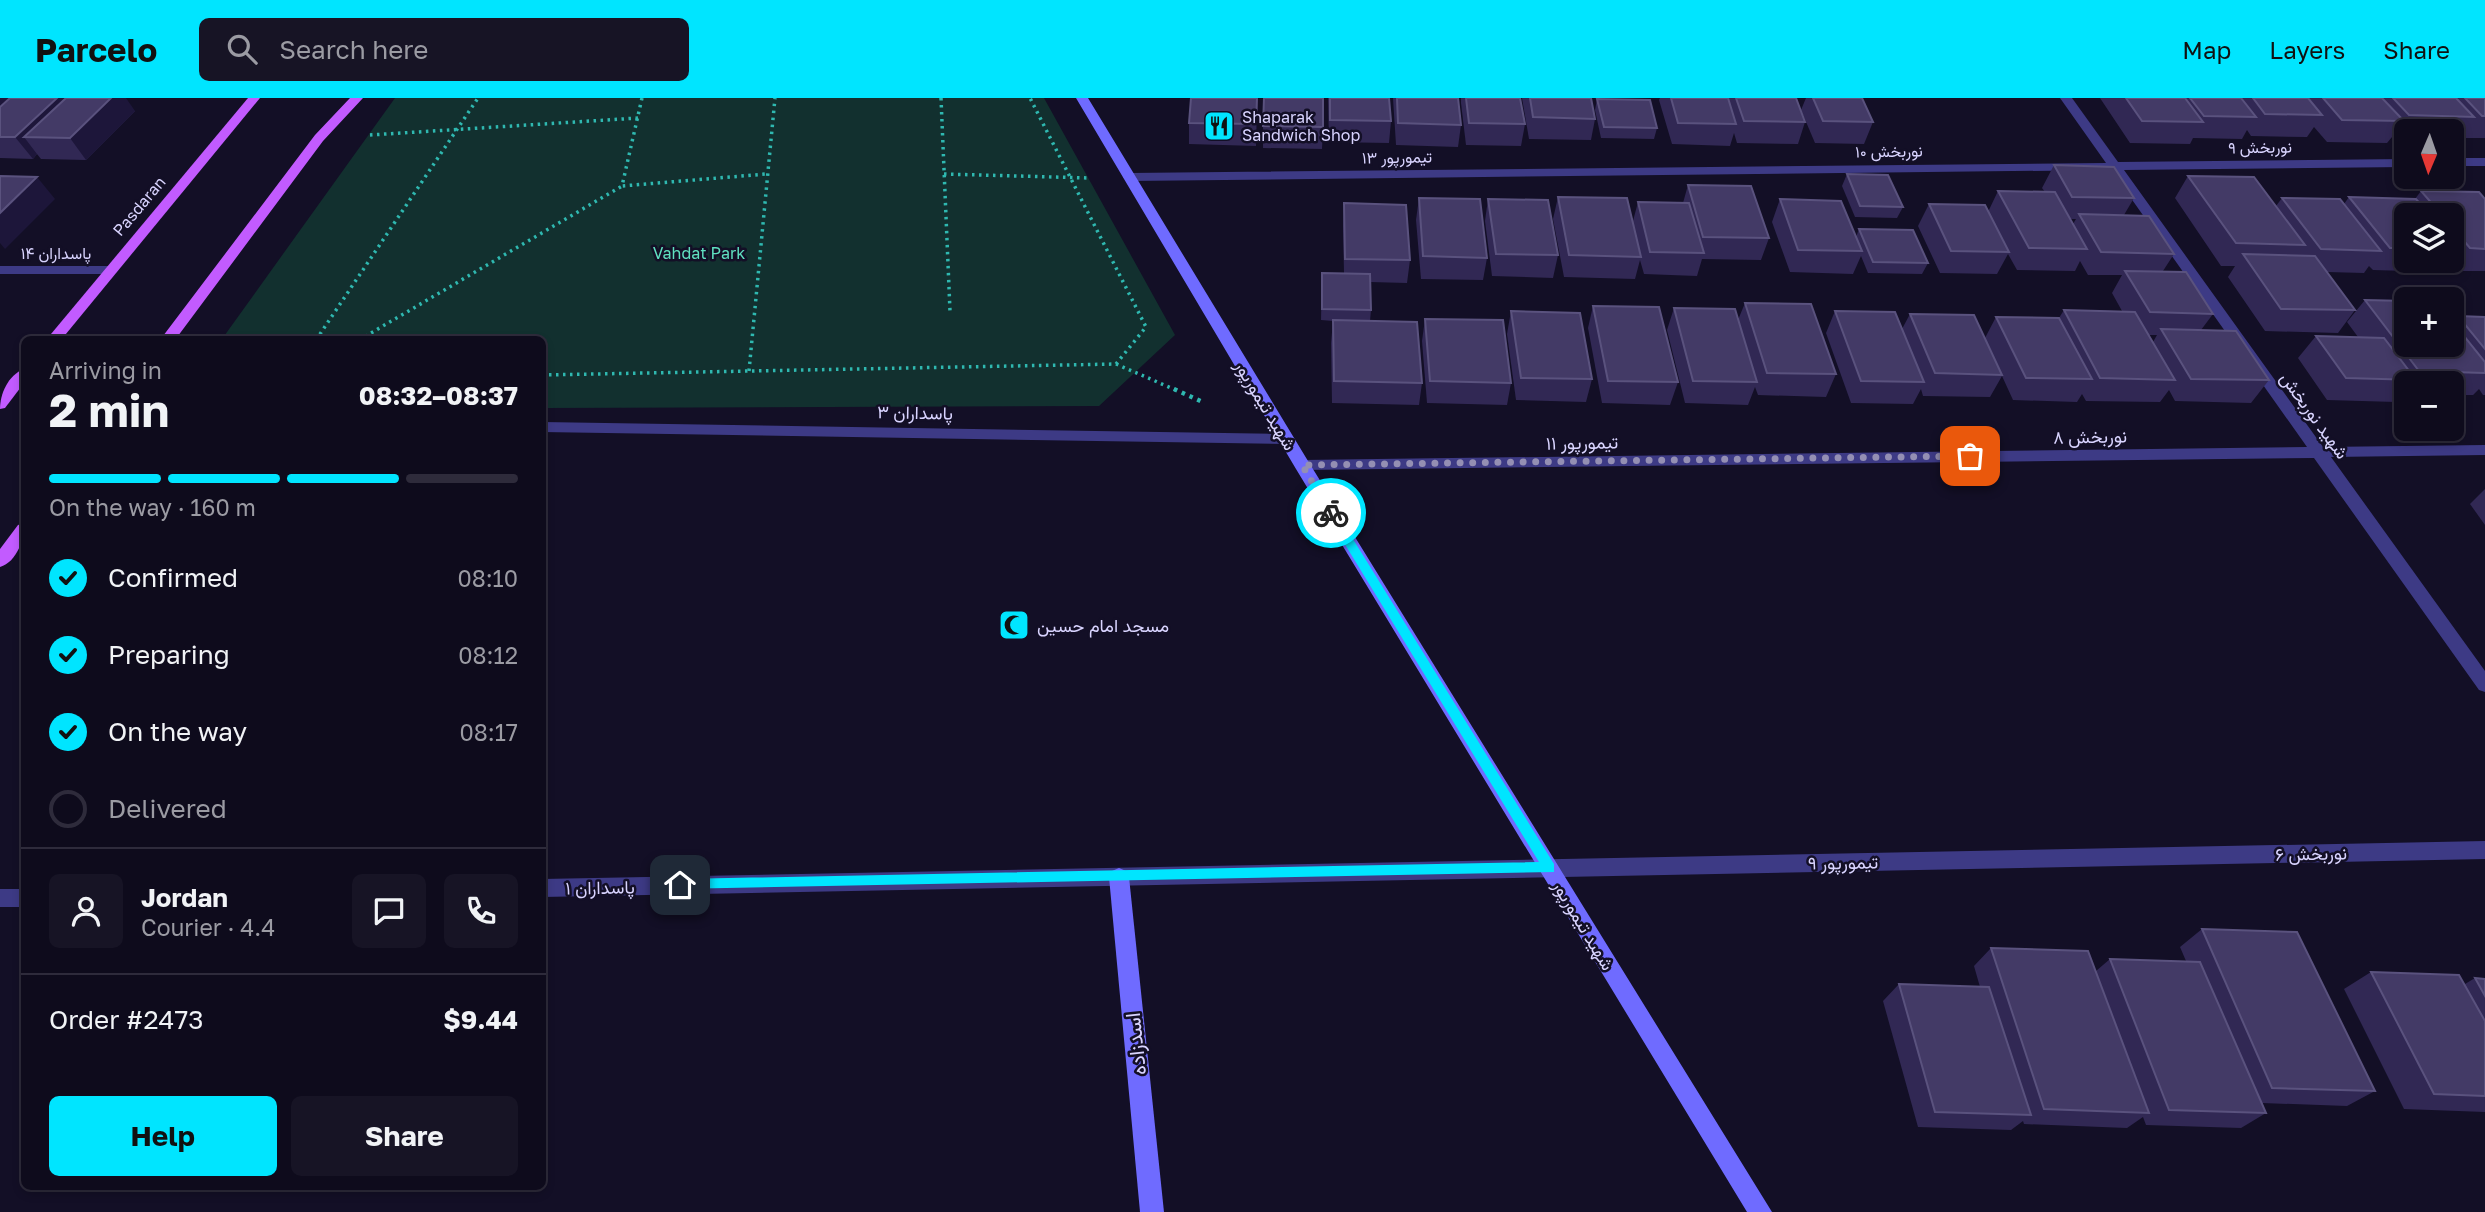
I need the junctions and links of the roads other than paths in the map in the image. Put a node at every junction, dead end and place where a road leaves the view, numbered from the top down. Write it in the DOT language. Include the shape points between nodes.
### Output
graph roads {
  1 [pos="254,98"];
  2 [pos="357,98"];
  3 [pos="1082,98"];
  4 [pos="2066,98"];
  5 [pos="2464,162"];
  6 [pos="2485,162"];
  7 [pos="2394,163"];
  8 [pos="2114,166"];
  9 [pos="1664,171"];
  10 [pos="1129,177"];
  11 [pos="0,270"];
  12 [pos="111,270"];
  13 [pos="56,336"];
  14 [pos="170,336"];
  15 [pos="21,378"];
  16 [pos="0,404"];
  17 [pos="546,427"];
  18 [pos="1286,439"];
  19 [pos="2485,450"];
  20 [pos="2318,452"];
  21 [pos="1863,458"];
  22 [pos="1302,465"];
  23 [pos="21,533"];
  24 [pos="0,561"];
  25 [pos="2485,685"];
  26 [pos="2485,850"];
  27 [pos="2138,857"];
  28 [pos="1549,868"];
  29 [pos="1119,877"];
  30 [pos="546,888"];
  31 [pos="0,898"];
  32 [pos="21,898"];
  33 [pos="1152,1212"];
  34 [pos="1760,1212"];
  1 -- 12 [label="main road, Pasdaran"];
  2 -- 14 [label="main road" via="319,138"];
  3 -- 10 [label="street, شهید تیمورپور"];
  4 -- 8 [label="street, شهید نوربخش"];
  5 -- 6 [label="street"];
  7 -- 8 [label="street, نوربخش ۹"];
  8 -- 9 [label="street, نوربخش ۱۰"];
  8 -- 20 [label="street, شهید نوربخش"];
  9 -- 10 [label="street, تیمورپور ۱۳"];
  10 -- 18 [label="street, شهید تیمورپور"];
  11 -- 12 [label="street, پاسداران ۱۴"];
  12 -- 13 [label="main road, Pasdaran"];
  15 -- 16 [label="main road"];
  17 -- 18 [label="street, پاسداران ۳"];
  18 -- 22 [label="street, شهید تیمورپور"];
  19 -- 20 [label="street, نوربخش ۸"];
  20 -- 21 [label="street, نوربخش ۸"];
  20 -- 25 [label="street, شهید نوربخش"];
  21 -- 22 [label="street, تیمورپور ۱۱"];
  22 -- 28 [label="street, شهید تیمورپور"];
  23 -- 24 [label="main road"];
  26 -- 27 [label="street, نوربخش ۶"];
  27 -- 28 [label="street, تیمورپور ۹"];
  28 -- 29 [label="street, تیمورپور ۹"];
  28 -- 34 [label="street, شهید تیمورپور"];
  29 -- 30 [label="street, پاسداران ۱"];
  29 -- 33 [label="street, اسدزاده"];
  31 -- 32 [label="street"];
}
